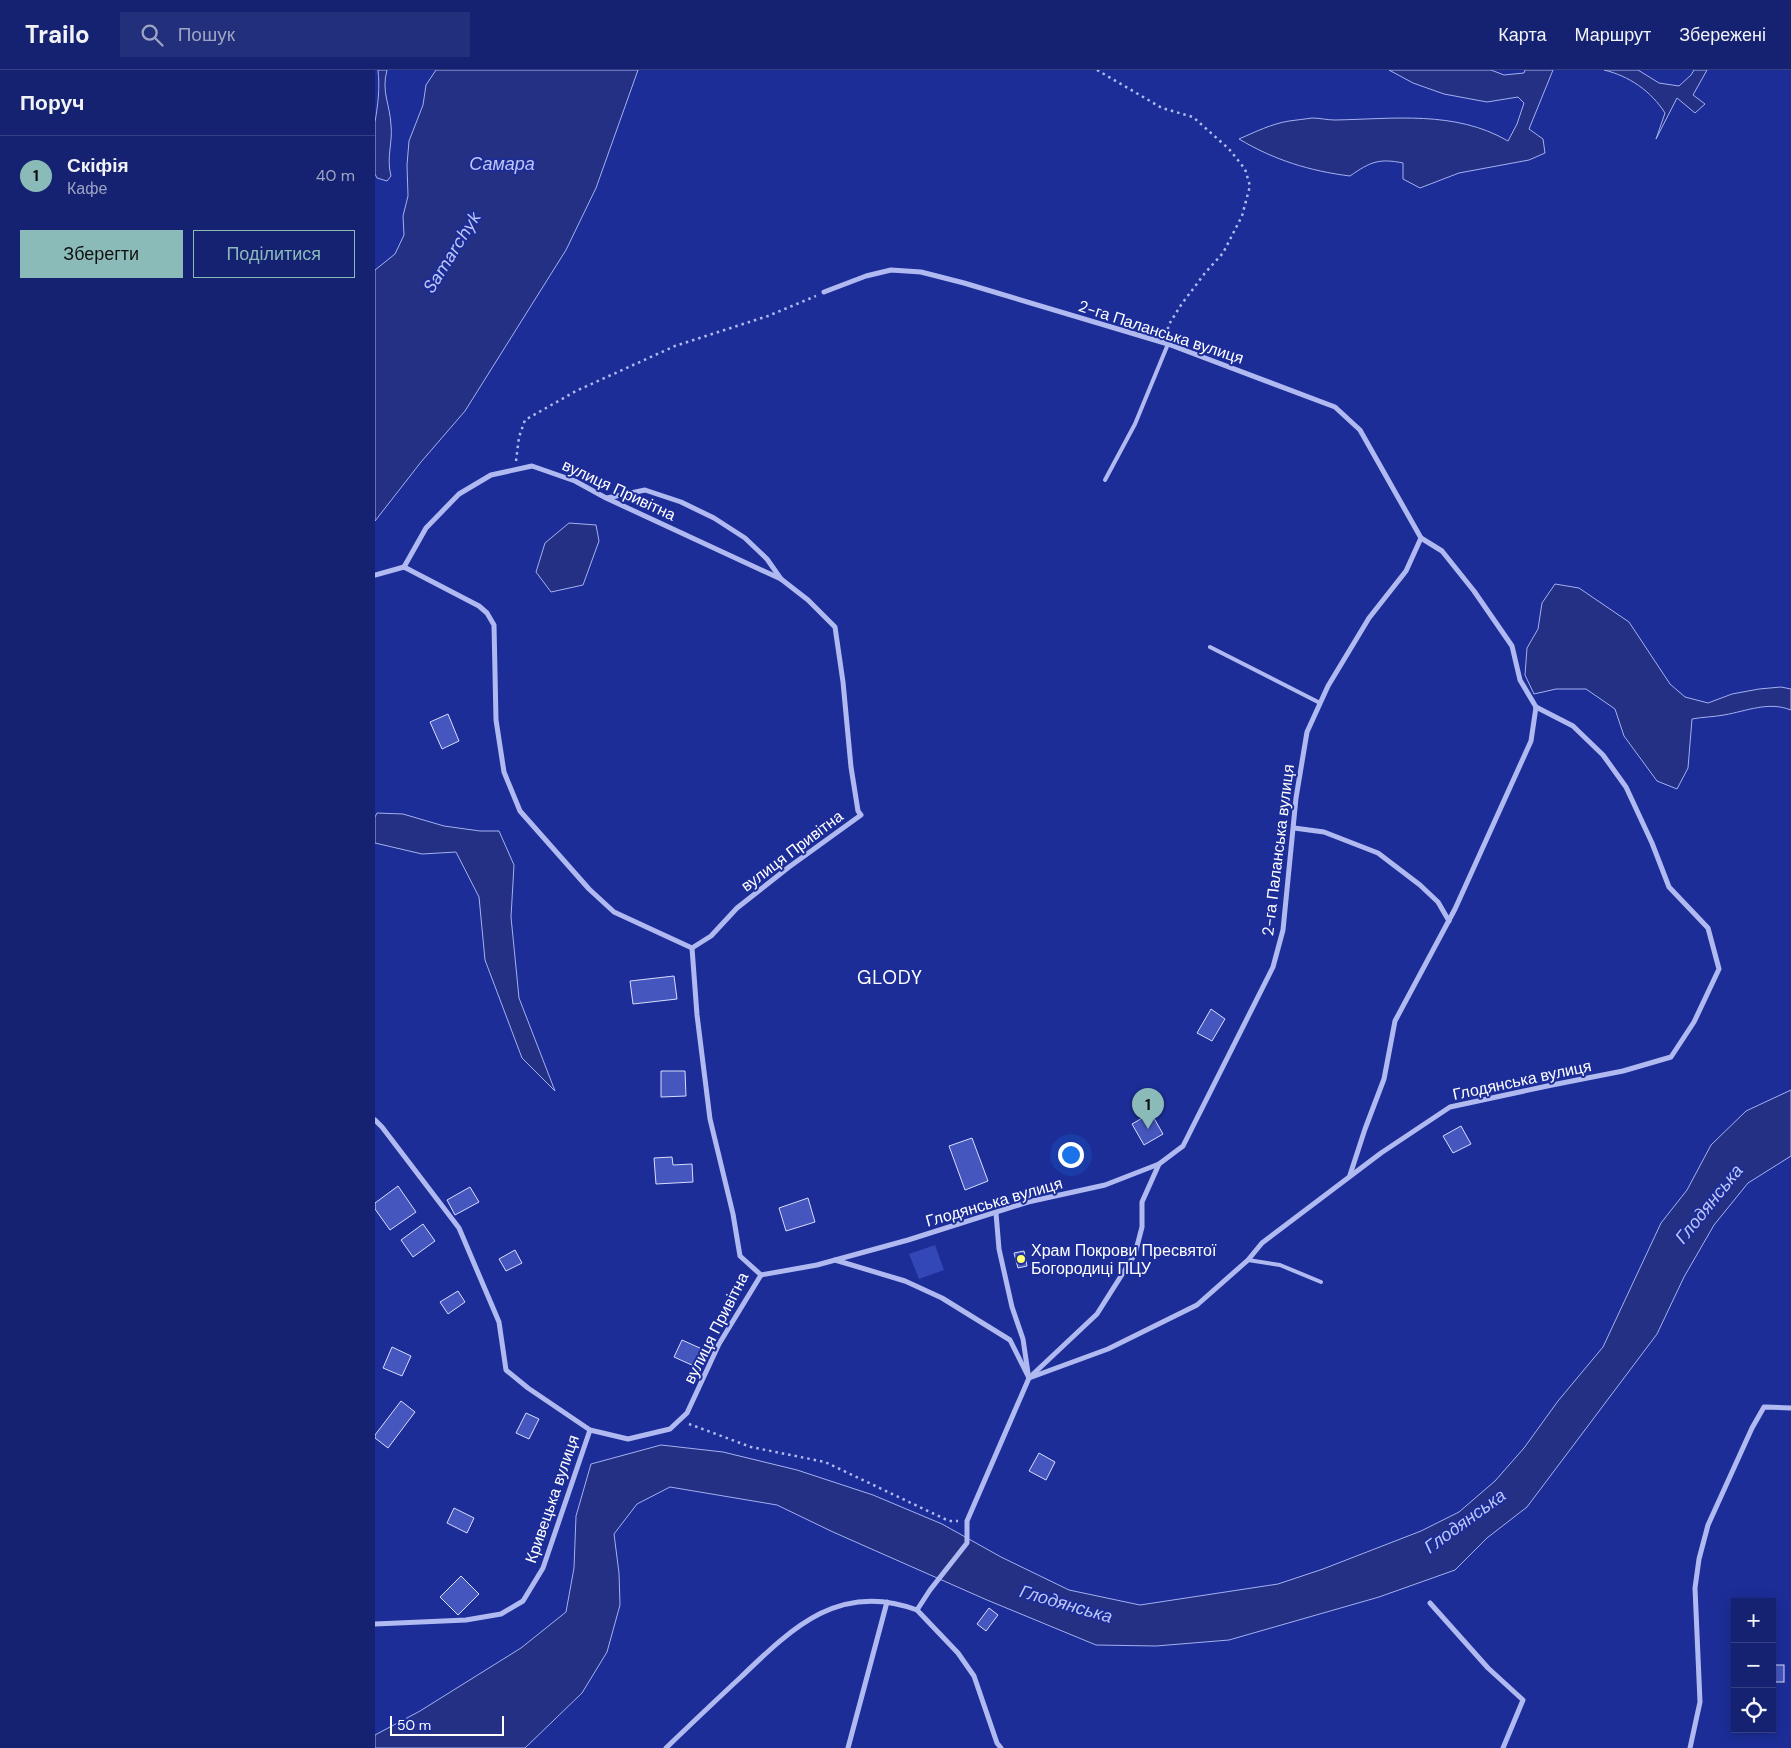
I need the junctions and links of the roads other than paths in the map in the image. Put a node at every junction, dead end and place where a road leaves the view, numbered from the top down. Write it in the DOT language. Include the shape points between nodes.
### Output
graph roads {
  1 [pos="824,292"];
  2 [pos="1168,344"];
  3 [pos="1105,480"];
  4 [pos="606,498"];
  5 [pos="1421,538"];
  6 [pos="404,567"];
  7 [pos="375,575"];
  8 [pos="781,579"];
  9 [pos="1210,647"];
  10 [pos="1320,703"];
  11 [pos="1536,707"];
  12 [pos="1294,828"];
  13 [pos="1449,921"];
  14 [pos="692,948"];
  15 [pos="375,1120"];
  16 [pos="1159,1164"];
  17 [pos="1350,1176"];
  18 [pos="996,1213"];
  19 [pos="835,1260"];
  20 [pos="1249,1260"];
  21 [pos="761,1275"];
  22 [pos="1321,1282"];
  23 [pos="1029,1378"];
  24 [pos="1791,1408"];
  25 [pos="590,1430"];
  26 [pos="887,1602"];
  27 [pos="1430,1603"];
  28 [pos="917,1610"];
  29 [pos="375,1624"];
  30 [pos="997,1746"];
  31 [pos="666,1748"];
  32 [pos="848,1748"];
  33 [pos="1503,1748"];
  34 [pos="1690,1748"];
  1 -- 2 [label="street, 2-га Паланська вулиця" via="891,270 921,272"];
  2 -- 3 [label="lane" via="1135,424"];
  2 -- 5 [label="street, 2-га Паланська вулиця" via="1335,407 1360,430"];
  4 -- 6 [label="street, вулиця Привітна" via="575,481 532,466 491,475 459,494 425,528"];
  4 -- 8 [label="street, вулиця Привітна"];
  4 -- 8 [label="street" via="645,490 681,502 745,538 767,559"];
  5 -- 10 [label="street, 2-га Паланська вулиця" via="1407,571 1369,618"];
  5 -- 11 [label="street, 2-га Паланська вулиця" via="1442,551 1501,630 1511,646 1520,680"];
  6 -- 7 [label="street"];
  6 -- 14 [label="street" via="479,606 494,625 496,720 505,772 520,811 589,890 614,912"];
  8 -- 14 [label="street, вулиця Привітна" via="835,627 851,767 861,815 752,896 711,936"];
  9 -- 10 [label="lane"];
  10 -- 12 [label="street, 2-га Паланська вулиця" via="1307,732"];
  11 -- 13 [label="street" via="1531,740"];
  11 -- 17 [label="street, Глодянська вулиця" via="1573,726 1603,755 1626,787 1669,887 1708,928 1719,969 1694,1022 1671,1057 1623,1071 1450,1107"];
  12 -- 13 [label="street" via="1324,832 1378,853 1438,902"];
  12 -- 16 [label="street, 2-га Паланська вулиця" via="1283,930 1273,967 1183,1146"];
  13 -- 17 [label="street" via="1395,1021 1385,1079"];
  14 -- 21 [label="street, вулиця Привітна" via="710,1119 740,1256"];
  15 -- 25 [label="street, Кривецька вулиця" via="459,1228 499,1322 506,1370"];
  16 -- 18 [label="street, Глодянська вулиця" via="1105,1185 1028,1202"];
  16 -- 23 [label="street" via="1142,1202 1142,1228 1135,1254 1097,1314"];
  17 -- 20 [label="street, Глодянська вулиця" via="1262,1242"];
  18 -- 19 [label="street, Глодянська вулиця"];
  18 -- 23 [label="street" via="999,1249 1023,1339"];
  19 -- 21 [label="street, Глодянська вулиця"];
  19 -- 23 [label="street, Глодянська вулиця" via="905,1281 950,1303 1010,1340"];
  20 -- 22 [label="lane" via="1280,1265"];
  20 -- 23 [label="street, Глодянська вулиця" via="1197,1305 1108,1349"];
  21 -- 25 [label="street, вулиця Привітна" via="719,1344 687,1413 680,1420 670,1429 628,1439"];
  23 -- 28 [label="street" via="967,1521 967,1543"];
  24 -- 34 [label="street" via="1764,1407 1708,1524 1695,1588 1700,1702"];
  25 -- 29 [label="street, Кривецька вулиця" via="543,1568 523,1601 492,1616"];
  26 -- 28 [label="street"];
  26 -- 31 [label="street" via="871,1600 845,1604 813,1616 779,1640"];
  26 -- 32 [label="street"];
  27 -- 33 [label="street" via="1488,1668 1523,1700"];
  28 -- 30 [label="street" via="974,1676"];
}
